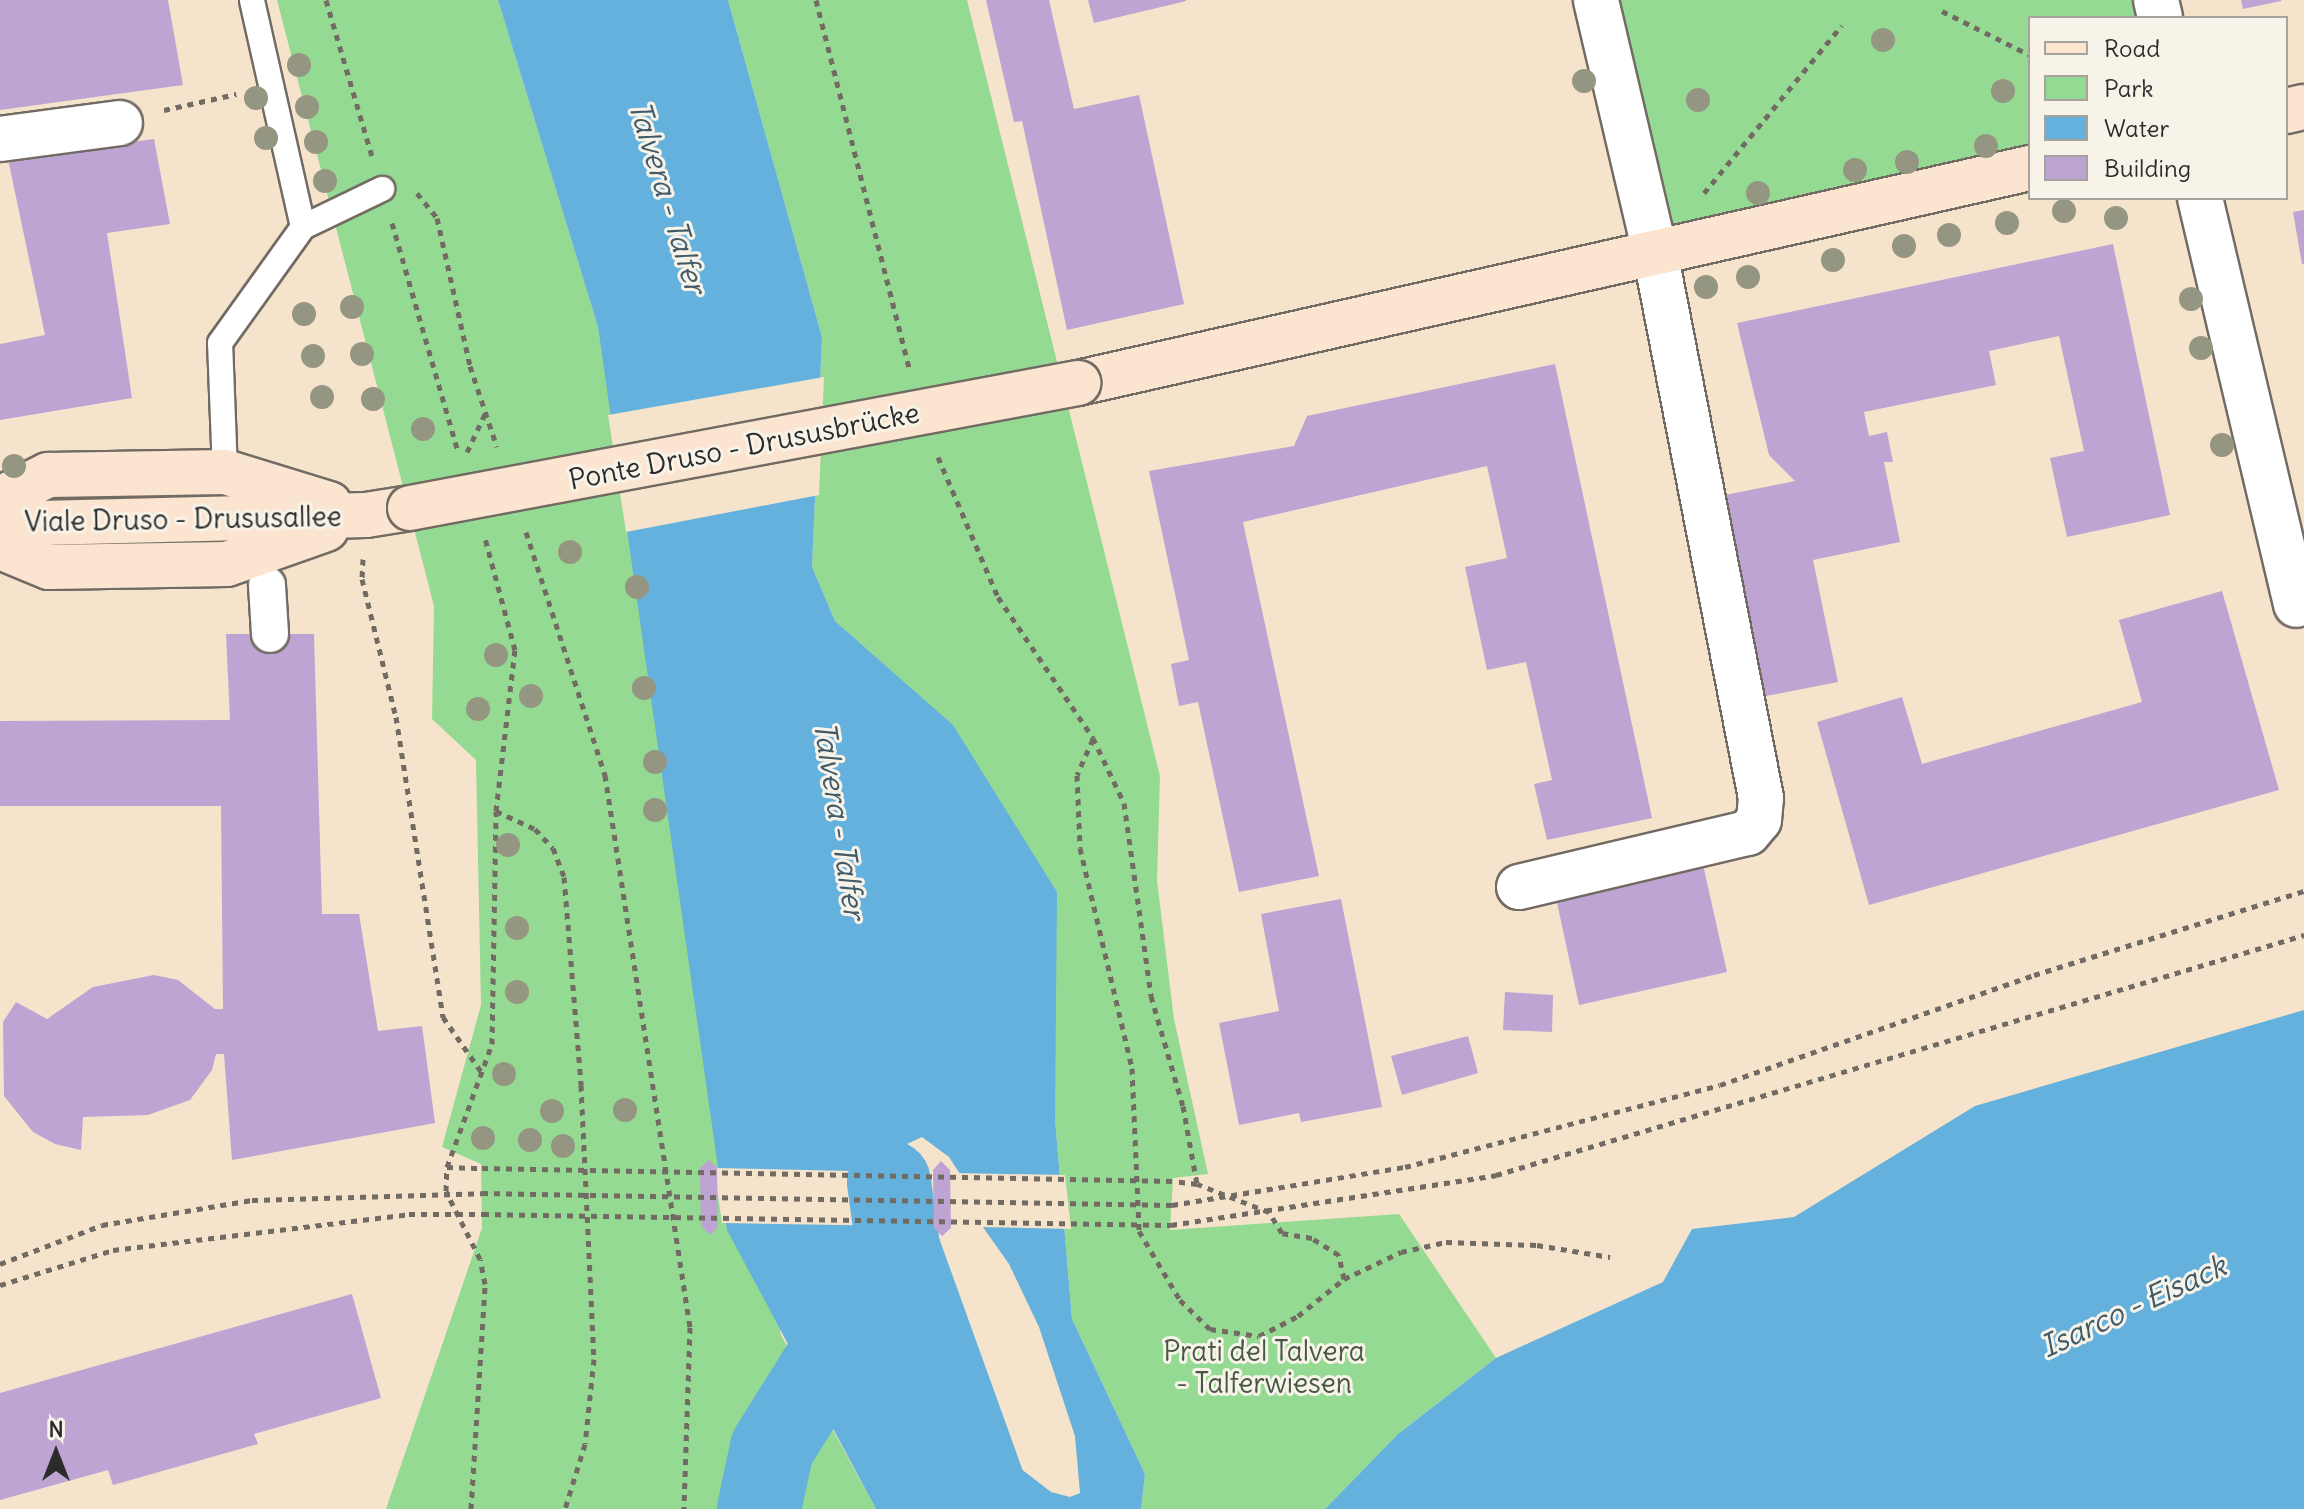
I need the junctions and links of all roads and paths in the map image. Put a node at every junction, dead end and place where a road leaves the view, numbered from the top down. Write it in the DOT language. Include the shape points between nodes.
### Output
graph roads {
  1 [pos="326,0"];
  2 [pos="816,0"];
  3 [pos="1596,0"];
  4 [pos="252,1"];
  5 [pos="1942,11"];
  6 [pos="1842,25"];
  7 [pos="2028,54"];
  8 [pos="273,88"];
  9 [pos="120,123"];
  10 [pos="0,139"];
  11 [pos="2028,168"];
  12 [pos="382,189"];
  13 [pos="2201,200"];
  14 [pos="303,227"];
  15 [pos="1655,252"];
  16 [pos="910,372"];
  17 [pos="486,413"];
  18 [pos="933,444"];
  19 [pos="500,457"];
  20 [pos="225,472"];
  21 [pos="0,499"];
  22 [pos="410,508"];
  23 [pos="366,515"];
  24 [pos="520,516"];
  25 [pos="480,522"];
  26 [pos="0,524"];
  27 [pos="2292,540"];
  28 [pos="0,547"];
  29 [pos="267,585"];
  30 [pos="2296,605"];
  31 [pos="270,634"];
  32 [pos="1093,738"];
  33 [pos="496,811"];
  34 [pos="1519,887"];
  35 [pos="2304,891"];
  36 [pos="2304,935"];
  37 [pos="483,1073"];
  38 [pos="447,1167"];
  39 [pos="1197,1184"];
  40 [pos="446,1191"];
  41 [pos="1223,1194"];
  42 [pos="1269,1212"];
  43 [pos="454,1214"];
  44 [pos="1610,1257"];
  45 [pos="0,1264"];
  46 [pos="1344,1279"];
  47 [pos="0,1285"];
  48 [pos="471,1509"];
  49 [pos="565,1509"];
  50 [pos="684,1509"];
  1 -- 12 [label="path"];
  2 -- 16 [label="path"];
  3 -- 15 [label="street"];
  4 -- 8 [label="lane"];
  5 -- 7 [label="path"];
  6 -- 15 [label="path"];
  8 -- 9 [label="path" via="197,100"];
  8 -- 14 [label="lane"];
  9 -- 10 [label="street"];
  11 -- 15 [label="main road, Ponte Druso - Drususbrücke"];
  12 -- 14 [label="lane"];
  12 -- 17 [label="path" via="405,186 425,197 437,218 470,366"];
  12 -- 17 [label="path" via="462,463"];
  13 -- 27 [label="street"];
  14 -- 20 [label="lane" via="220,343"];
  15 -- 22 [label="main road, Ponte Druso - Drususbrücke, bridge" via="1078,383"];
  15 -- 34 [label="street" via="1761,798 1759,820 1748,833"];
  17 -- 19 [label="path"];
  18 -- 32 [label="path" via="998,597"];
  20 -- 21 [label="main road, Viale Druso - Drususallee" via="48,475"];
  20 -- 23 [label="main road, Viale Druso - Drususallee"];
  22 -- 23 [label="main road, Viale Druso - Drususallee"];
  23 -- 26 [label="main road, Viale Druso - Drususallee"];
  23 -- 28 [label="main road, Viale Druso - Drususallee" via="227,564 49,567"];
  23 -- 37 [label="path" via="362,579 396,717 443,1017"];
  24 -- 50 [label="path" via="605,775 690,1327"];
  25 -- 33 [label="path" via="515,650"];
  27 -- 30 [label="street"];
  29 -- 31 [label="street"];
  32 -- 39 [label="path" via="1124,803 1151,996 1183,1106"];
  32 -- 46 [label="path" via="1077,775 1080,848 1132,1068 1139,1231 1180,1300 1210,1329 1259,1336 1298,1316"];
  33 -- 37 [label="path" via="491,899 495,1009"];
  33 -- 49 [label="path" via="535,829 553,848 564,877 581,1085 594,1359 585,1444"];
  35 -- 41 [label="path" via="2034,975 1720,1085 1405,1167 1339,1181"];
  36 -- 42 [label="path" via="1496,1175"];
  37 -- 38 [label="path"];
  38 -- 39 [label="path, bridge"];
  38 -- 40 [label="path"];
  39 -- 41 [label="path"];
  40 -- 41 [label="path, bridge" via="1172,1205"];
  40 -- 43 [label="path"];
  40 -- 45 [label="path" via="252,1200 102,1225"];
  41 -- 42 [label="path"];
  42 -- 43 [label="path, bridge" via="1171,1225"];
  42 -- 46 [label="path" via="1282,1233 1312,1238 1339,1255"];
  43 -- 47 [label="path" via="288,1226 113,1250"];
  43 -- 48 [label="path" via="480,1259 485,1284"];
  44 -- 46 [label="path" via="1537,1245 1446,1242 1401,1252"];
}
